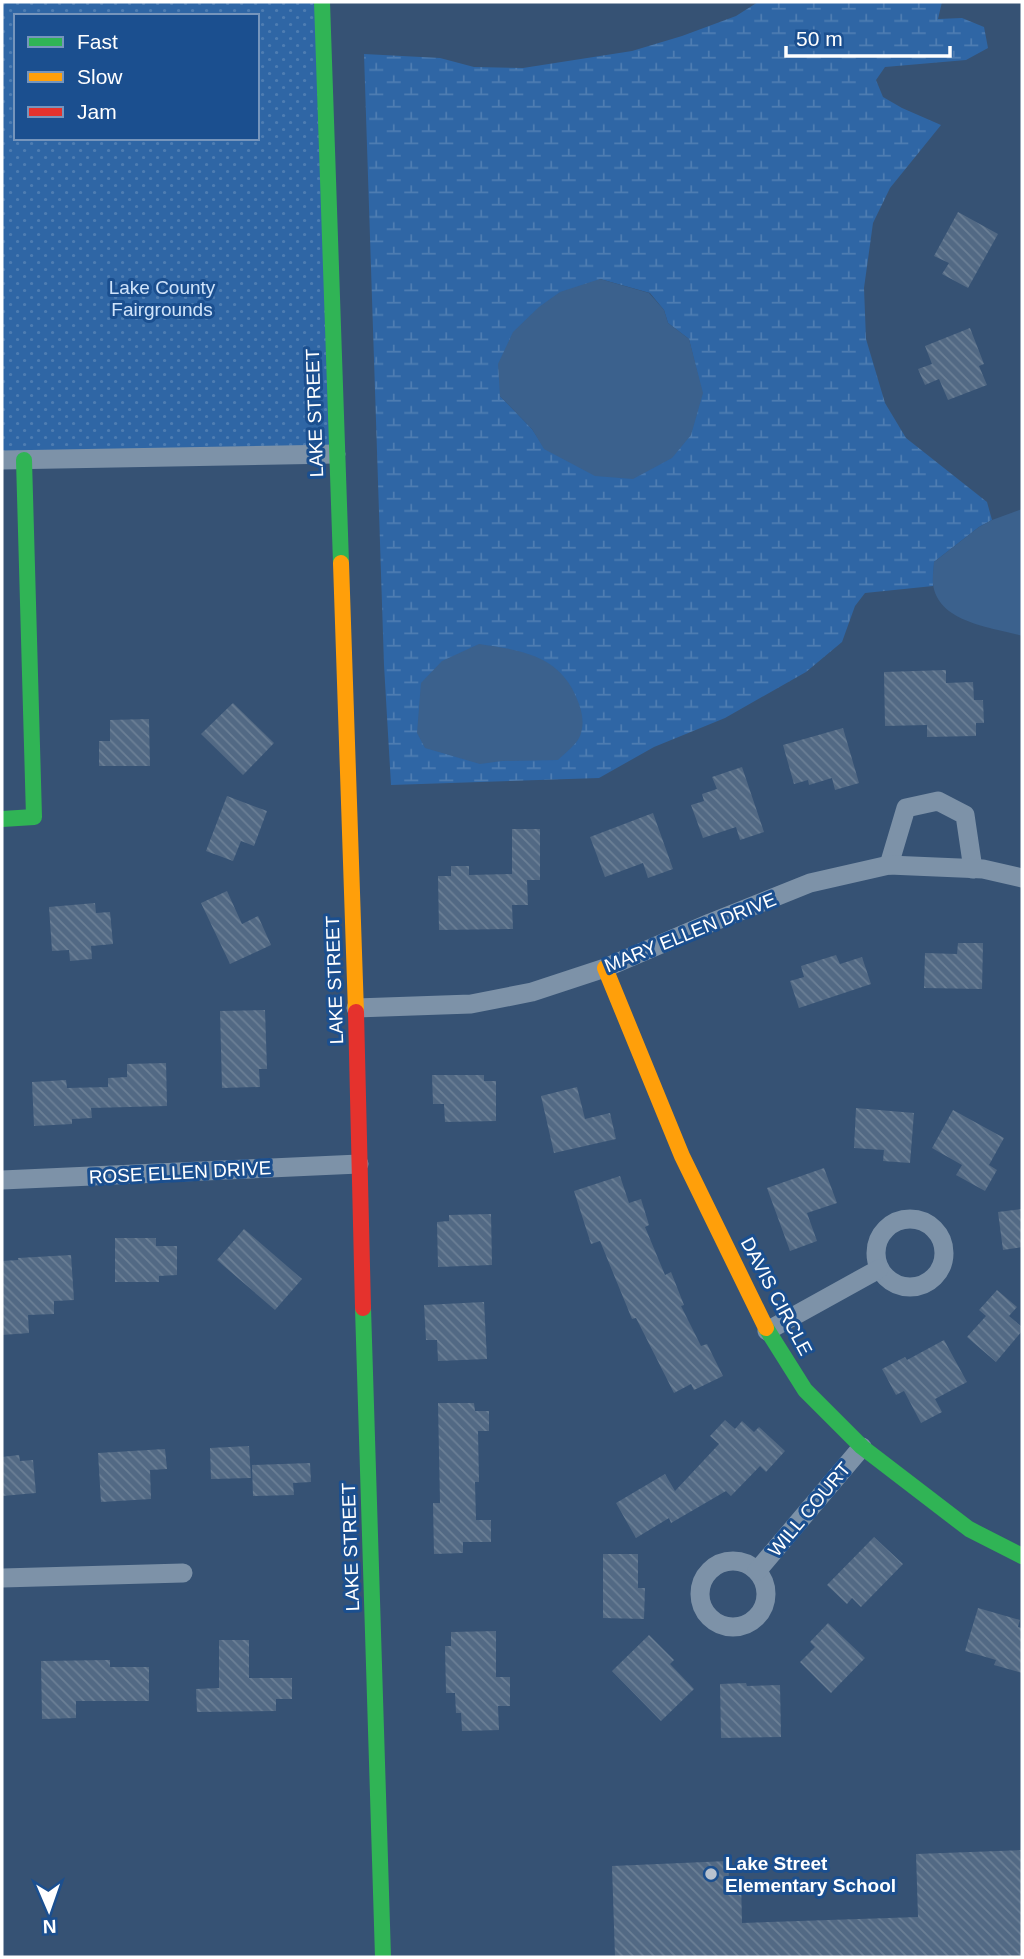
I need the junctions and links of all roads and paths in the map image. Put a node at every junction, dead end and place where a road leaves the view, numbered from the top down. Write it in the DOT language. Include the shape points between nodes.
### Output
graph roads {
  1 [pos="322,2"];
  2 [pos="336,453"];
  3 [pos="2,460"];
  4 [pos="24,460"];
  5 [pos="2,819"];
  6 [pos="889,864"];
  7 [pos="973,869"];
  8 [pos="1022,878"];
  9 [pos="605,968"];
  10 [pos="356,1007"];
  11 [pos="359,1164"];
  12 [pos="2,1180"];
  13 [pos="879,1269"];
  14 [pos="767,1331"];
  15 [pos="862,1447"];
  16 [pos="1022,1556"];
  17 [pos="757,1571"];
  18 [pos="183,1573"];
  19 [pos="2,1578"];
  20 [pos="383,1957"];
  1 -- 2 [label="street, LAKE STREET"];
  2 -- 4 [label="street"];
  2 -- 10 [label="street, LAKE STREET"];
  3 -- 4 [label="street"];
  4 -- 5 [label="street" via="34,817"];
  6 -- 7 [label="street, MARY ELLEN DRIVE"];
  6 -- 7 [label="street" via="906,808 938,801 965,815"];
  6 -- 9 [label="street, MARY ELLEN DRIVE" via="810,883"];
  7 -- 8 [label="street, MARY ELLEN DRIVE"];
  9 -- 10 [label="street, MARY ELLEN DRIVE" via="532,992 471,1004"];
  9 -- 14 [label="street, DAVIS CIRCLE" via="682,1156"];
  10 -- 11 [label="street, LAKE STREET"];
  11 -- 12 [label="street, ROSE ELLEN DRIVE"];
  11 -- 20 [label="street, LAKE STREET"];
  13 -- 14 [label="street"];
  14 -- 15 [label="street, DAVIS CIRCLE" via="805,1390"];
  15 -- 16 [label="street, DAVIS CIRCLE" via="969,1529"];
  15 -- 17 [label="street, WILL COURT"];
  18 -- 19 [label="street"];
}
